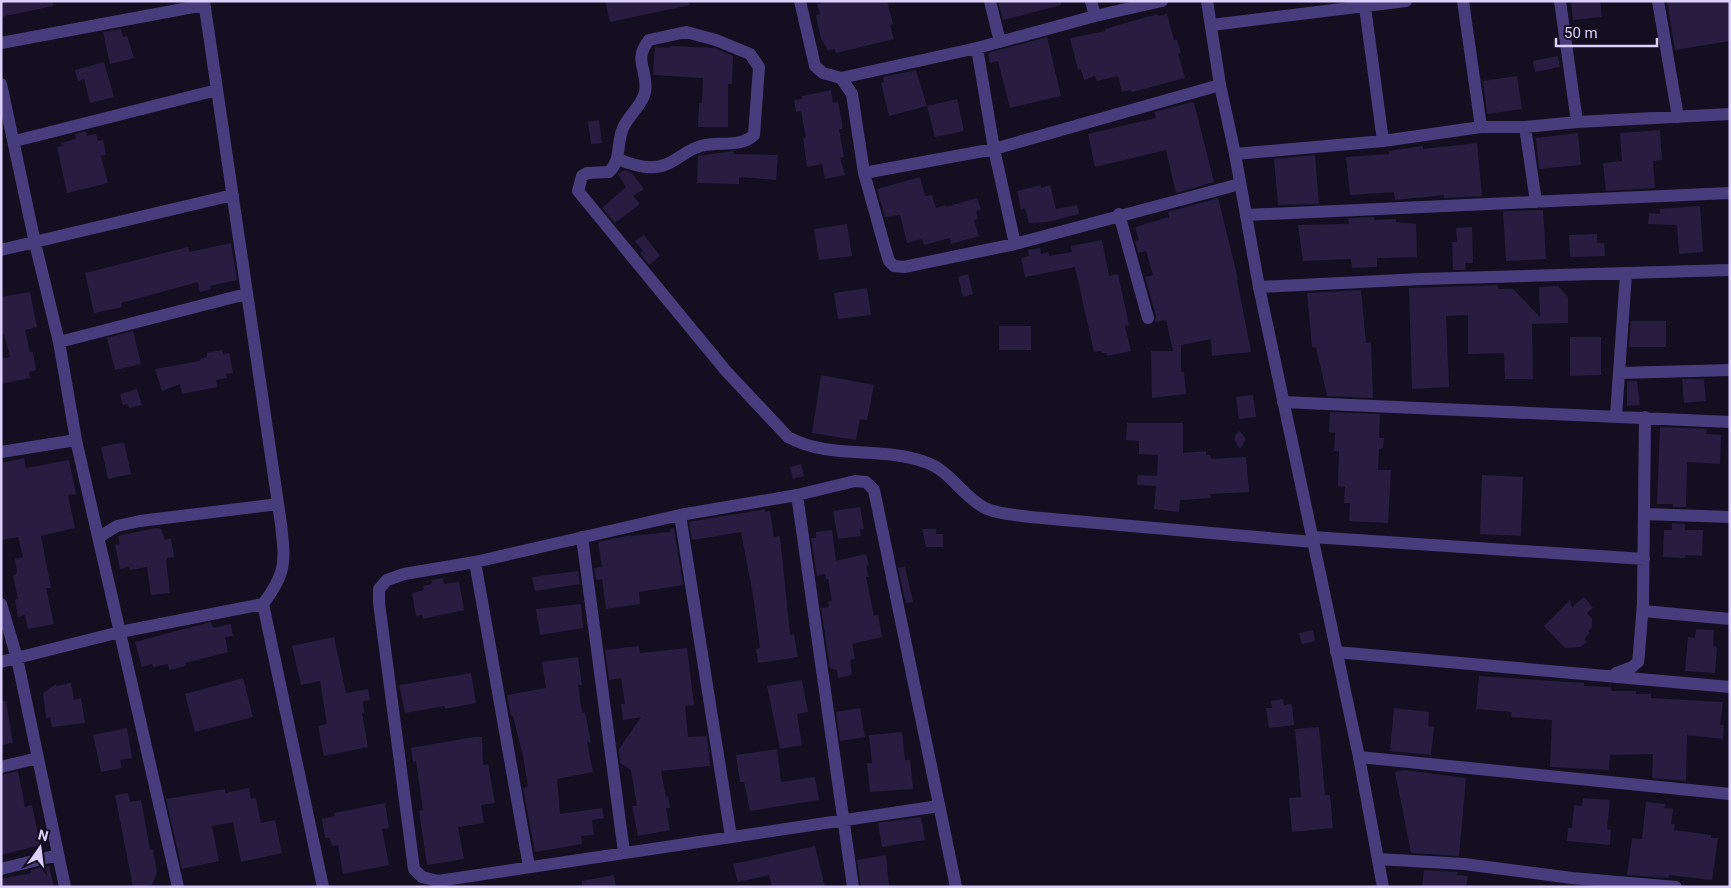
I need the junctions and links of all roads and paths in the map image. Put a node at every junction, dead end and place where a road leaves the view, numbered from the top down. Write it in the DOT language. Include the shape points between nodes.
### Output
graph roads {
  1 [pos="800,1"];
  2 [pos="990,1"];
  3 [pos="1091,1"];
  4 [pos="1162,1"];
  5 [pos="1207,1"];
  6 [pos="1406,1"];
  7 [pos="1463,1"];
  8 [pos="1560,1"];
  9 [pos="1658,1"];
  10 [pos="204,3"];
  11 [pos="1364,7"];
  12 [pos="1095,16"];
  13 [pos="1212,25"];
  14 [pos="1,42"];
  15 [pos="1000,42"];
  16 [pos="977,48"];
  17 [pos="841,78"];
  18 [pos="1,84"];
  19 [pos="1220,85"];
  20 [pos="217,90"];
  21 [pos="1730,114"];
  22 [pos="1678,117"];
  23 [pos="1577,122"];
  24 [pos="1481,127"];
  25 [pos="1525,127"];
  26 [pos="15,141"];
  27 [pos="1383,141"];
  28 [pos="994,149"];
  29 [pos="1235,154"];
  30 [pos="618,159"];
  31 [pos="864,173"];
  32 [pos="1240,184"];
  33 [pos="1730,193"];
  34 [pos="233,195"];
  35 [pos="1536,202"];
  36 [pos="1119,214"];
  37 [pos="1246,215"];
  38 [pos="35,243"];
  39 [pos="1015,244"];
  40 [pos="1,250"];
  41 [pos="1730,270"];
  42 [pos="1626,273"];
  43 [pos="1259,287"];
  44 [pos="246,294"];
  45 [pos="1148,318"];
  46 [pos="59,342"];
  47 [pos="1730,370"];
  48 [pos="1619,373"];
  49 [pos="1283,402"];
  50 [pos="1616,416"];
  51 [pos="1645,417"];
  52 [pos="1730,422"];
  53 [pos="76,440"];
  54 [pos="1,452"];
  55 [pos="797,494"];
  56 [pos="278,504"];
  57 [pos="1644,514"];
  58 [pos="680,515"];
  59 [pos="1730,517"];
  60 [pos="99,537"];
  61 [pos="582,537"];
  62 [pos="1313,540"];
  63 [pos="1644,559"];
  64 [pos="475,562"];
  65 [pos="1,604"];
  66 [pos="263,604"];
  67 [pos="1642,611"];
  68 [pos="1730,619"];
  69 [pos="120,632"];
  70 [pos="1336,652"];
  71 [pos="17,658"];
  72 [pos="1,662"];
  73 [pos="1608,675"];
  74 [pos="1730,687"];
  75 [pos="1359,757"];
  76 [pos="38,758"];
  77 [pos="1,767"];
  78 [pos="1730,794"];
  79 [pos="939,806"];
  80 [pos="845,820"];
  81 [pos="731,837"];
  82 [pos="624,852"];
  83 [pos="58,856"];
  84 [pos="1378,859"];
  85 [pos="529,867"];
  86 [pos="1,869"];
  87 [pos="65,887"];
  88 [pos="178,887"];
  89 [pos="323,887"];
  90 [pos="853,887"];
  91 [pos="956,887"];
  92 [pos="1384,887"];
  93 [pos="1676,887"];
  1 -- 17 [label="street" via="815,66 823,73"];
  2 -- 15 [label="street"];
  3 -- 12 [label="street"];
  4 -- 12 [label="street"];
  5 -- 13 [label="street"];
  6 -- 11 [label="street"];
  7 -- 24 [label="street"];
  8 -- 23 [label="street"];
  9 -- 22 [label="street"];
  10 -- 14 [label="street"];
  10 -- 20 [label="street"];
  11 -- 13 [label="street"];
  11 -- 27 [label="street"];
  12 -- 15 [label="street"];
  13 -- 19 [label="street"];
  15 -- 16 [label="street"];
  16 -- 17 [label="street"];
  16 -- 28 [label="street"];
  17 -- 31 [label="street" via="852,94"];
  18 -- 26 [label="street"];
  19 -- 28 [label="street"];
  19 -- 29 [label="street"];
  20 -- 26 [label="street"];
  20 -- 34 [label="street"];
  21 -- 22 [label="street"];
  22 -- 23 [label="street"];
  23 -- 25 [label="street"];
  24 -- 25 [label="street"];
  24 -- 27 [label="street"];
  25 -- 35 [label="street"];
  26 -- 38 [label="street"];
  27 -- 29 [label="street"];
  28 -- 31 [label="street"];
  28 -- 39 [label="street"];
  29 -- 32 [label="street"];
  30 -- 30 [label="street" via="644,167 666,165 702,145 737,142 754,135 759,67 750,54 686,32 649,40 642,48 640,63 646,80 645,94 622,130"];
  30 -- 62 [label="street" via="609,172 582,176 578,191 726,371 797,442 820,450 863,452 926,462 942,471 985,509 1048,518"];
  31 -- 39 [label="street" via="884,248 894,266 904,267"];
  32 -- 36 [label="street"];
  32 -- 37 [label="street"];
  33 -- 35 [label="street"];
  34 -- 38 [label="street"];
  34 -- 44 [label="street"];
  35 -- 37 [label="street"];
  36 -- 39 [label="street"];
  36 -- 45 [label="street"];
  37 -- 43 [label="street"];
  38 -- 40 [label="street"];
  38 -- 46 [label="street"];
  41 -- 42 [label="street"];
  42 -- 43 [label="street"];
  42 -- 48 [label="street"];
  43 -- 49 [label="street"];
  44 -- 46 [label="street"];
  44 -- 56 [label="street"];
  46 -- 53 [label="street"];
  47 -- 48 [label="street"];
  48 -- 50 [label="street"];
  49 -- 50 [label="street"];
  49 -- 62 [label="street"];
  50 -- 51 [label="street"];
  51 -- 52 [label="street"];
  51 -- 57 [label="street"];
  53 -- 54 [label="street"];
  53 -- 60 [label="street"];
  55 -- 58 [label="street"];
  55 -- 79 [label="street" via="855,481 866,482 874,490"];
  55 -- 80 [label="street"];
  56 -- 60 [label="street" via="140,521 117,526"];
  56 -- 66 [label="street" via="284,567 280,580"];
  57 -- 59 [label="street"];
  57 -- 63 [label="street"];
  58 -- 61 [label="street"];
  58 -- 81 [label="street"];
  60 -- 69 [label="street"];
  61 -- 64 [label="street"];
  61 -- 82 [label="street"];
  62 -- 63 [label="street"];
  62 -- 70 [label="street"];
  63 -- 67 [label="street"];
  64 -- 85 [label="street"];
  64 -- 85 [label="street" via="404,574 387,580 379,589 414,870 422,877 438,881"];
  65 -- 71 [label="street"];
  66 -- 69 [label="street"];
  66 -- 89 [label="street"];
  67 -- 68 [label="street"];
  67 -- 73 [label="street" via="1638,662 1625,671"];
  69 -- 71 [label="street"];
  69 -- 88 [label="street"];
  70 -- 73 [label="street"];
  70 -- 75 [label="street"];
  71 -- 72 [label="street"];
  71 -- 76 [label="street"];
  73 -- 74 [label="street"];
  75 -- 78 [label="street"];
  75 -- 84 [label="street"];
  76 -- 77 [label="street"];
  76 -- 83 [label="street"];
  79 -- 80 [label="street"];
  79 -- 91 [label="street"];
  80 -- 81 [label="street"];
  80 -- 90 [label="street"];
  81 -- 82 [label="street"];
  82 -- 85 [label="street"];
  83 -- 86 [label="street"];
  83 -- 87 [label="street"];
  84 -- 92 [label="street"];
  84 -- 93 [label="street" via="1464,864"];
}
